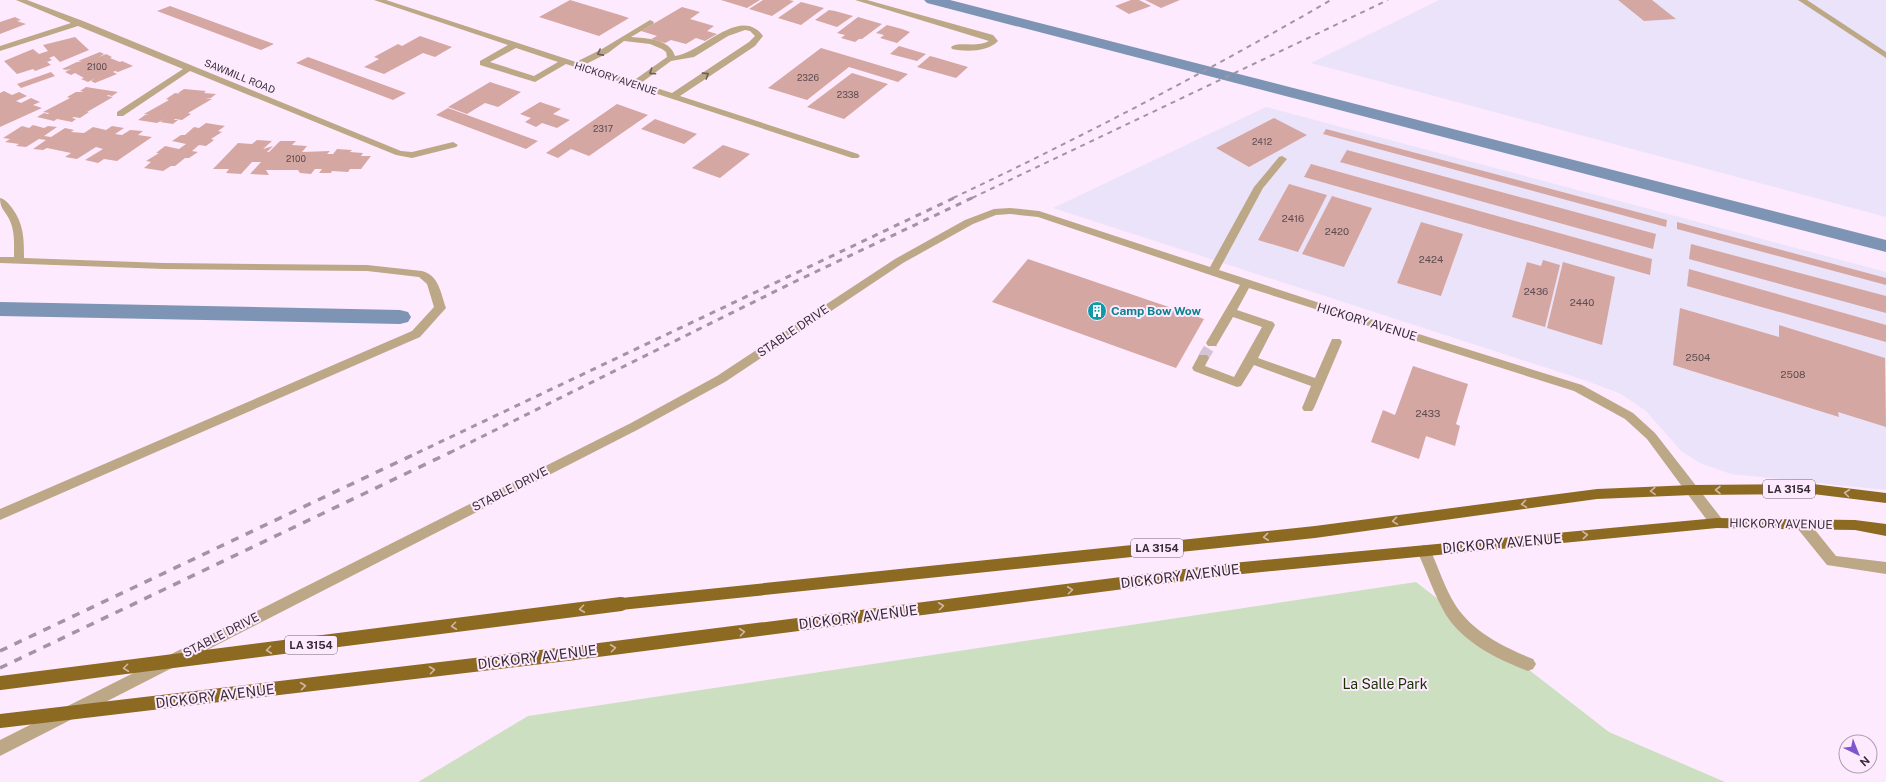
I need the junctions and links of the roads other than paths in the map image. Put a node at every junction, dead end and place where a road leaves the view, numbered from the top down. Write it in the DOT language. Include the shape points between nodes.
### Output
graph roads {
  1 [pos="20,0"];
  2 [pos="382,0"];
  3 [pos="859,0"];
  4 [pos="1802,0"];
  5 [pos="650,22"];
  6 [pos="80,23"];
  7 [pos="622,39"];
  8 [pos="515,45"];
  9 [pos="955,47"];
  10 [pos="0,49"];
  11 [pos="1886,56"];
  12 [pos="670,59"];
  13 [pos="565,61"];
  14 [pos="576,65"];
  15 [pos="189,68"];
  16 [pos="634,84"];
  17 [pos="673,97"];
  18 [pos="120,114"];
  19 [pos="453,145"];
  20 [pos="855,156"];
  21 [pos="1282,159"];
  22 [pos="0,201"];
  23 [pos="1008,212"];
  24 [pos="0,260"];
  25 [pos="19,260"];
  26 [pos="1213,271"];
  27 [pos="1247,282"];
  28 [pos="1231,312"];
  29 [pos="1336,342"];
  30 [pos="1212,343"];
  31 [pos="1203,358"];
  32 [pos="1251,360"];
  33 [pos="1318,384"];
  34 [pos="1308,408"];
  35 [pos="1692,490"];
  36 [pos="1886,498"];
  37 [pos="0,514"];
  38 [pos="1718,523"];
  39 [pos="1802,524"];
  40 [pos="1886,530"];
  41 [pos="1424,551"];
  42 [pos="1886,568"];
  43 [pos="1528,664"];
  44 [pos="0,683"];
  45 [pos="0,721"];
  46 [pos="0,748"];
  1 -- 6 [label="street, SAWMILL ROAD"];
  2 -- 8 [label="street, HICKORY AVENUE"];
  3 -- 9 [label="street" via="994,40 989,45 975,48"];
  4 -- 11 [label="street"];
  5 -- 7 [label="street"];
  6 -- 10 [label="street"];
  6 -- 15 [label="street, SAWMILL ROAD"];
  7 -- 12 [label="street" via="643,40 663,46 670,50"];
  7 -- 14 [label="street, one-way" via="605,51"];
  8 -- 13 [label="street, HICKORY AVENUE"];
  8 -- 13 [label="street" via="482,63 535,79"];
  12 -- 16 [label="street, one-way"];
  17 -- 12 [label="street, one-way" via="752,44 758,36 748,29 735,29 691,55"];
  13 -- 14 [label="street, HICKORY AVENUE"];
  14 -- 16 [label="street, HICKORY AVENUE"];
  15 -- 18 [label="street"];
  15 -- 19 [label="street, SAWMILL ROAD" via="399,153 412,155"];
  16 -- 17 [label="street, HICKORY AVENUE"];
  17 -- 20 [label="street, HICKORY AVENUE"];
  21 -- 26 [label="street" via="1259,187"];
  22 -- 25 [label="street" via="8,209 19,230"];
  23 -- 26 [label="street, HICKORY AVENUE" via="1039,214"];
  23 -- 46 [label="street, STABLE DRIVE" via="994,212 969,222 899,261 721,379 635,426"];
  24 -- 25 [label="street"];
  25 -- 37 [label="street" via="164,266 367,268 422,274 432,282 440,308 416,334"];
  26 -- 27 [label="street, HICKORY AVENUE"];
  27 -- 28 [label="street"];
  27 -- 35 [label="street, HICKORY AVENUE" via="1578,388 1629,416 1651,436"];
  28 -- 30 [label="street"];
  28 -- 32 [label="street" via="1269,325"];
  29 -- 33 [label="street"];
  31 -- 32 [label="street" via="1198,368 1237,383"];
  32 -- 33 [label="street"];
  33 -- 34 [label="street"];
  36 -- 35 [label="main road, LA 3154, one-way" via="1813,489"];
  35 -- 38 [label="street, HICKORY AVENUE"];
  35 -- 44 [label="main road, LA 3154, one-way, bridge" via="1597,494 1314,532 621,604"];
  38 -- 39 [label="main road, HICKORY AVENUE"];
  41 -- 38 [label="main road, DICKORY AVENUE, one-way"];
  39 -- 40 [label="main road, HICKORY AVENUE" via="1855,525"];
  39 -- 42 [label="street" via="1832,561"];
  41 -- 43 [label="street" via="1451,610 1472,635"];
  45 -- 41 [label="main road, DICKORY AVENUE, one-way, bridge" via="574,653 1232,569"];
}
